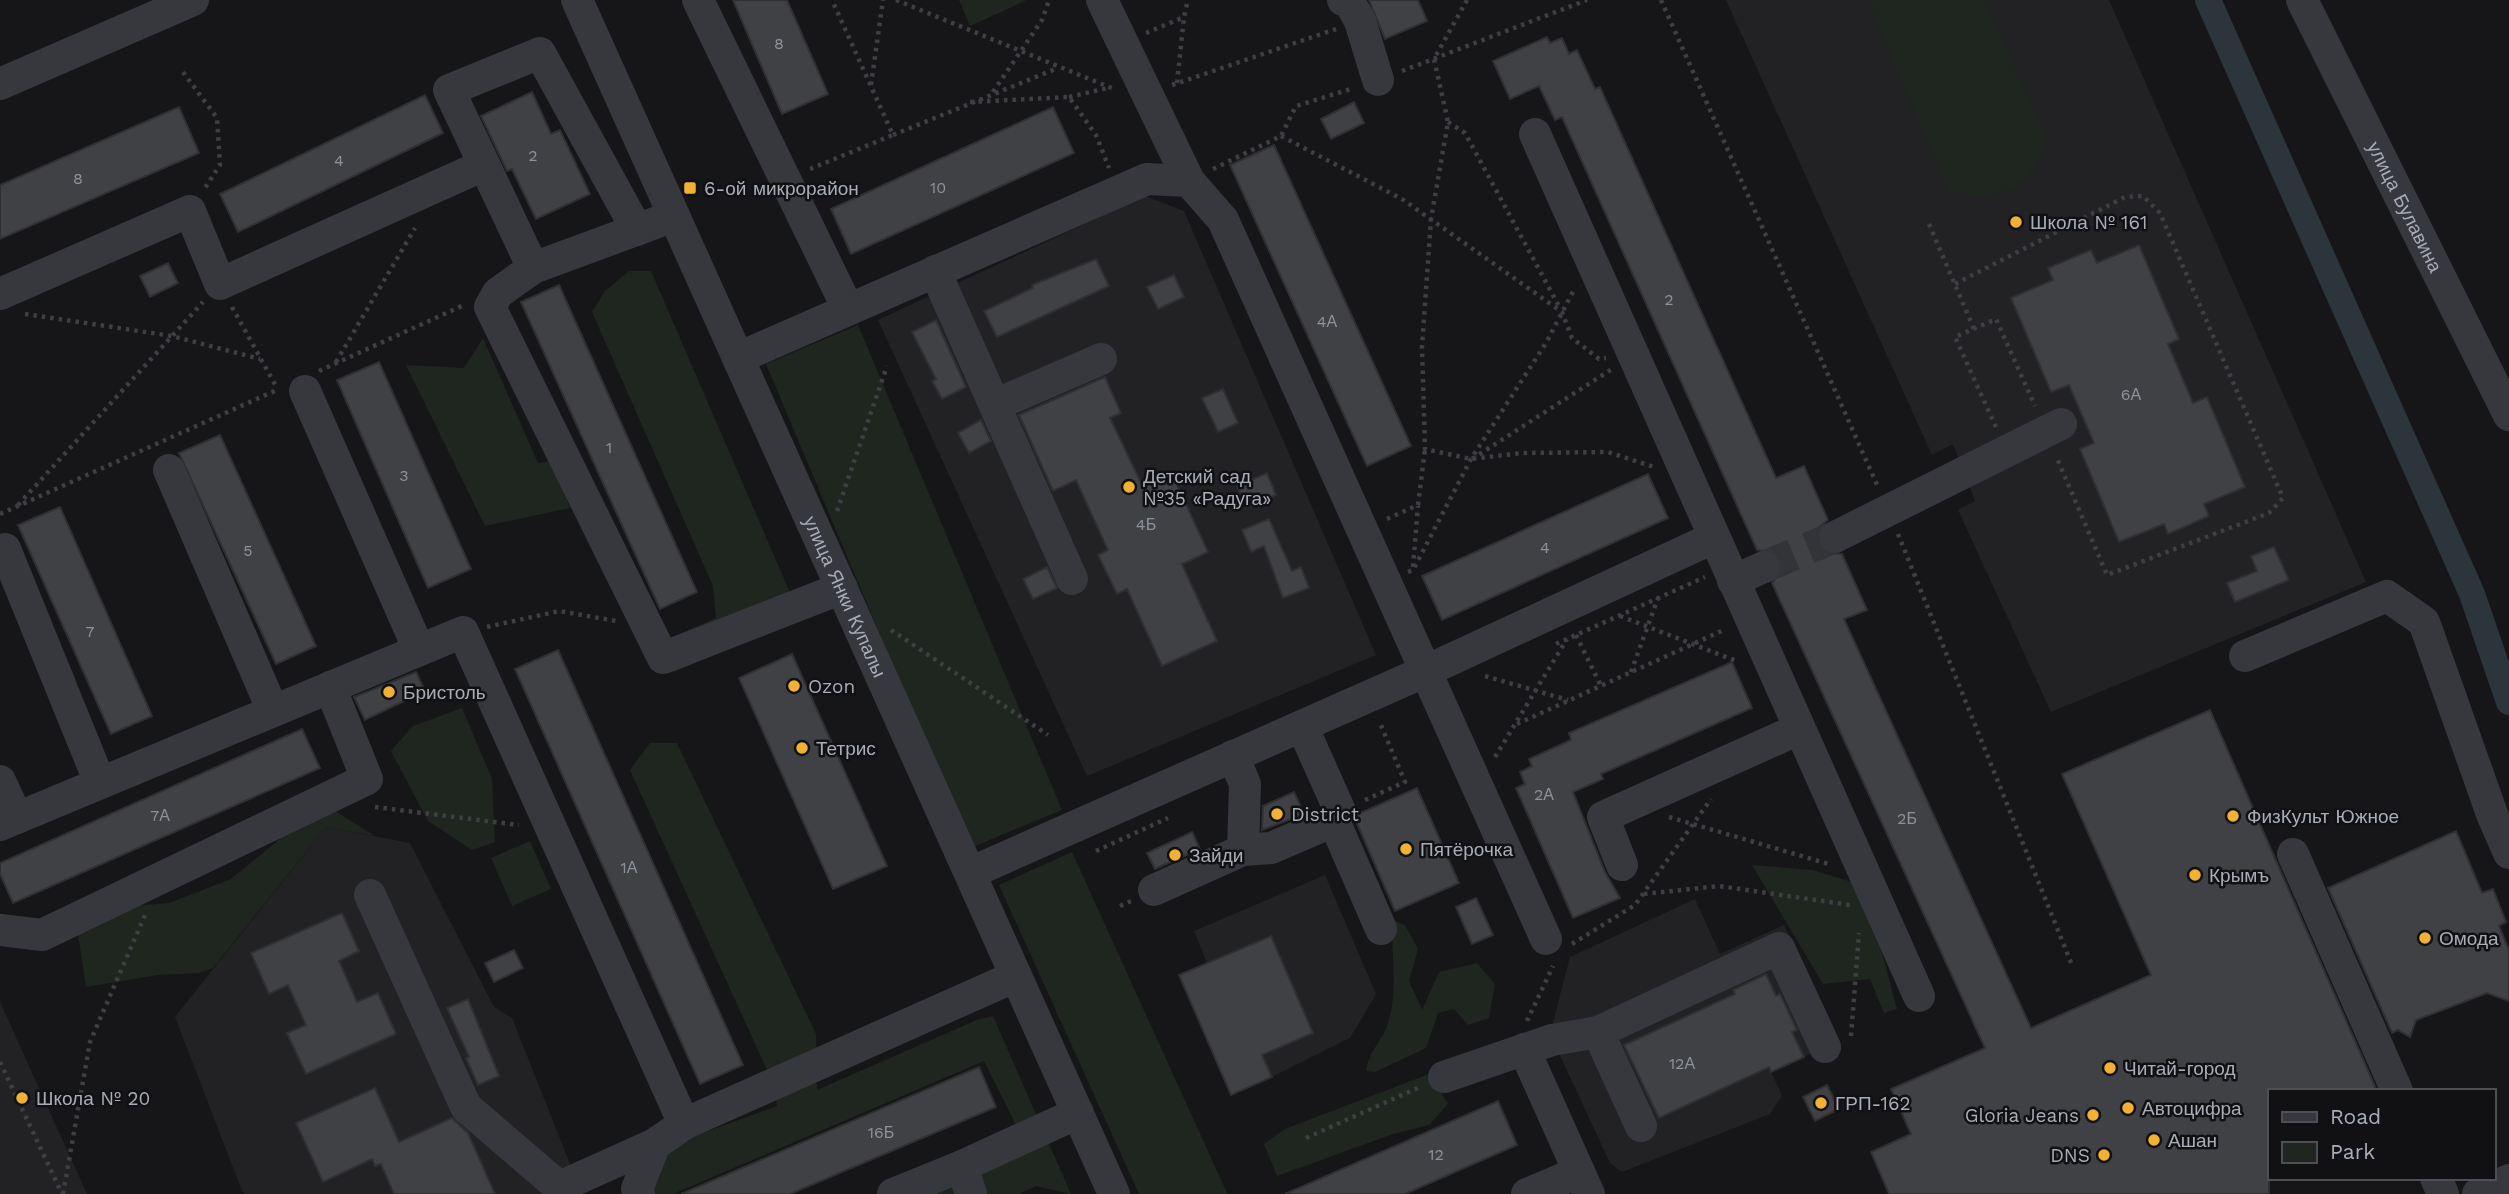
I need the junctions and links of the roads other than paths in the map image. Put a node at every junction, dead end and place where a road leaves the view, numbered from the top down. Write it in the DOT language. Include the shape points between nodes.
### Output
graph roads {
  1 [pos="193,0"];
  2 [pos="577,0"];
  3 [pos="698,0"];
  4 [pos="1102,0"];
  5 [pos="1343,0"];
  6 [pos="2302,0"];
  7 [pos="1378,80"];
  8 [pos="0,84"];
  9 [pos="1535,134"];
  10 [pos="484,165"];
  11 [pos="1189,181"];
  12 [pos="674,216"];
  13 [pos="637,230"];
  14 [pos="533,268"];
  15 [pos="935,271"];
  16 [pos="7,303"];
  17 [pos="848,309"];
  18 [pos="738,358"];
  19 [pos="1101,359"];
  20 [pos="296,384"];
  21 [pos="995,405"];
  22 [pos="2509,415"];
  23 [pos="2054,428"];
  24 [pos="169,470"];
  25 [pos="1835,537"];
  26 [pos="1713,538"];
  27 [pos="5,549"];
  28 [pos="1764,567"];
  29 [pos="1072,579"];
  30 [pos="1732,581"];
  31 [pos="9,585"];
  32 [pos="842,588"];
  33 [pos="419,650"];
  34 [pos="2245,656"];
  35 [pos="1426,671"];
  36 [pos="330,687"];
  37 [pos="273,711"];
  38 [pos="1302,726"];
  39 [pos="1799,729"];
  40 [pos="1233,756"];
  41 [pos="0,781"];
  42 [pos="100,783"];
  43 [pos="1337,816"];
  44 [pos="8,821"];
  45 [pos="1242,850"];
  46 [pos="2509,853"];
  47 [pos="2293,854"];
  48 [pos="1622,865"];
  49 [pos="970,873"];
  50 [pos="1154,890"];
  51 [pos="370,895"];
  52 [pos="1381,929"];
  53 [pos="0,930"];
  54 [pos="1553,946"];
  55 [pos="1016,976"];
  56 [pos="1919,996"];
  57 [pos="1598,1032"];
  58 [pos="1838,1042"];
  59 [pos="1518,1051"];
  60 [pos="1444,1077"];
  61 [pos="2396,1089"];
  62 [pos="1078,1113"];
  63 [pos="684,1124"];
  64 [pos="1641,1126"];
  65 [pos="655,1144"];
  66 [pos="966,1180"];
  67 [pos="1584,1183"];
  68 [pos="558,1191"];
  69 [pos="639,1194"];
  70 [pos="893,1194"];
  71 [pos="1114,1194"];
  72 [pos="1527,1194"];
  1 -- 8 [label="street"];
  2 -- 12 [label="street, улица Янки Купалы"];
  3 -- 17 [label="street"];
  4 -- 11 [label="street"];
  5 -- 7 [label="street" via="1350,3 1360,21"];
  6 -- 22 [label="street, улица Булавина"];
  9 -- 26 [label="street"];
  10 -- 13 [label="street" via="449,90 540,53"];
  10 -- 14 [label="street"];
  10 -- 16 [label="street" via="220,284 190,211"];
  11 -- 15 [label="street" via="1147,179"];
  11 -- 35 [label="street" via="1223,220 1363,531 1400,577"];
  12 -- 13 [label="street"];
  12 -- 18 [label="street, улица Янки Купалы"];
  13 -- 14 [label="street"];
  14 -- 32 [label="street" via="498,293 491,307 663,658"];
  15 -- 17 [label="street"];
  15 -- 21 [label="street"];
  17 -- 18 [label="street"];
  18 -- 32 [label="street, улица Янки Купалы"];
  19 -- 21 [label="street"];
  20 -- 33 [label="street"];
  21 -- 29 [label="street"];
  23 -- 25 [label="street"];
  24 -- 37 [label="street"];
  26 -- 30 [label="street"];
  26 -- 35 [label="street"];
  27 -- 31 [label="street"];
  28 -- 30 [label="street"];
  30 -- 39 [label="street"];
  31 -- 42 [label="street"];
  32 -- 49 [label="street, улица Янки Купалы"];
  33 -- 36 [label="street"];
  33 -- 63 [label="street" via="463,632"];
  34 -- 46 [label="street" via="2387,596 2424,622"];
  35 -- 38 [label="street"];
  35 -- 54 [label="street"];
  36 -- 37 [label="street"];
  36 -- 53 [label="street" via="367,779 42,936"];
  37 -- 42 [label="street"];
  38 -- 40 [label="street"];
  38 -- 43 [label="street"];
  39 -- 48 [label="street" via="1604,817"];
  39 -- 56 [label="street" via="1865,875 1871,908"];
  40 -- 45 [label="street" via="1245,784"];
  40 -- 49 [label="street"];
  41 -- 44 [label="street"];
  42 -- 44 [label="street"];
  43 -- 45 [label="street" via="1271,848"];
  43 -- 52 [label="street"];
  45 -- 50 [label="street"];
  47 -- 61 [label="street"];
  49 -- 55 [label="street, улица Янки Купалы"];
  51 -- 68 [label="street" via="466,1107"];
  55 -- 62 [label="street, улица Янки Купалы"];
  55 -- 63 [label="street"];
  57 -- 58 [label="street" via="1779,948"];
  57 -- 59 [label="street"];
  57 -- 64 [label="street"];
  59 -- 60 [label="street"];
  59 -- 67 [label="street"];
  62 -- 66 [label="street"];
  62 -- 71 [label="street, улица Янки Купалы"];
  63 -- 65 [label="street"];
  65 -- 68 [label="street"];
  65 -- 69 [label="street" via="636,1189"];
  66 -- 70 [label="street"];
  67 -- 72 [label="street"];
}
